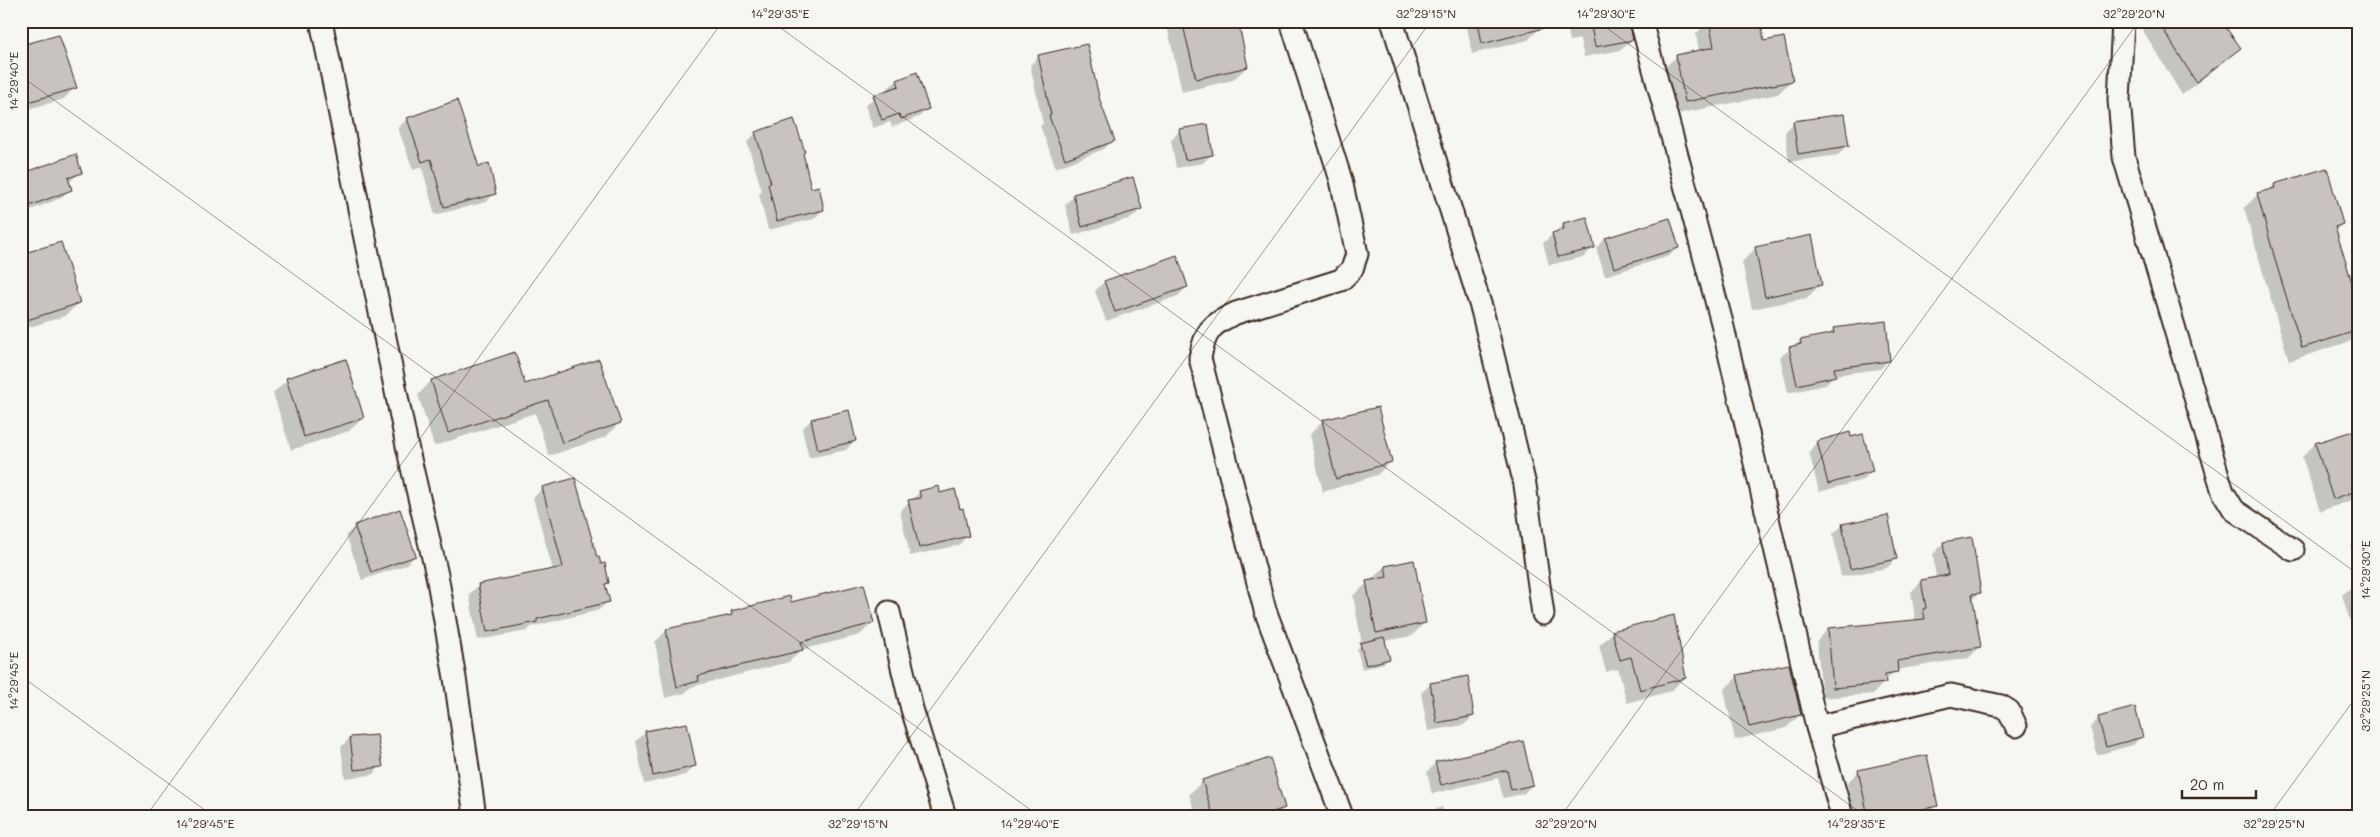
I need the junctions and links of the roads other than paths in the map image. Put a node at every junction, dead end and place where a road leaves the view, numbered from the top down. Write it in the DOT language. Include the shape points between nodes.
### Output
graph roads {
  1 [pos="321,21"];
  2 [pos="1291,21"];
  3 [pos="1392,21"];
  4 [pos="1640,21"];
  5 [pos="2123,21"];
  6 [pos="2293,550"];
  7 [pos="889,612"];
  8 [pos="1543,614"];
  9 [pos="2016,726"];
  10 [pos="1817,727"];
  11 [pos="475,816"];
  12 [pos="945,816"];
  13 [pos="1342,816"];
  14 [pos="1842,816"];
  1 -- 11 [label="street" via="407,446 437,575"];
  2 -- 13 [label="street" via="1341,180 1357,254 1352,270 1341,280 1220,320 1204,337 1200,358 1265,610"];
  3 -- 8 [label="street" via="1482,310 1525,485"];
  4 -- 10 [label="street" via="1722,323"];
  5 -- 6 [label="street" via="2120,100 2124,157 2223,492 2234,510"];
  7 -- 12 [label="street" via="912,709"];
  9 -- 10 [label="street" via="2009,711 2001,706 1952,695"];
  10 -- 14 [label="street"];
}
